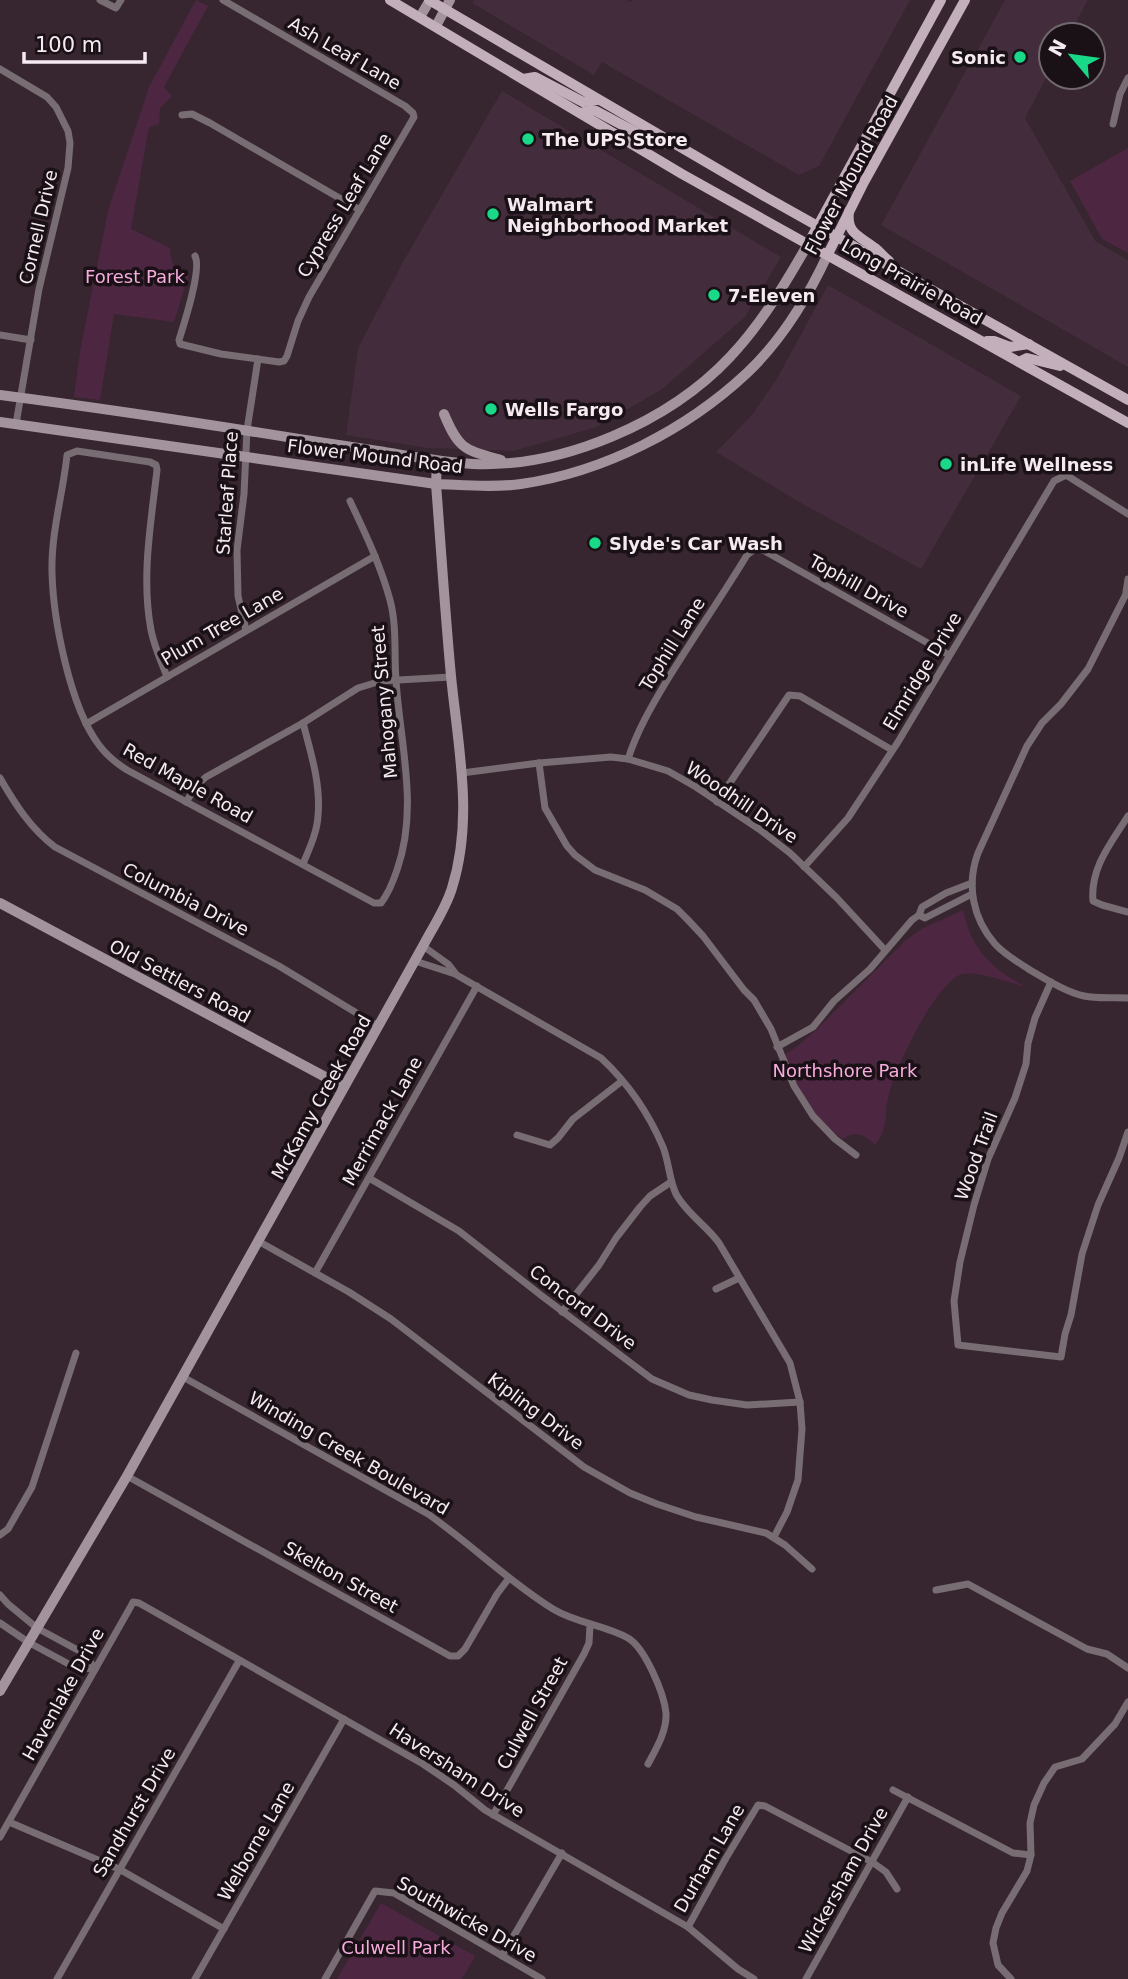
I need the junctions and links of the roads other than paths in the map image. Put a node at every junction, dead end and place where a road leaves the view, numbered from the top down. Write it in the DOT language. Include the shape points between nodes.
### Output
graph roads {
  1 [pos="100,0"];
  2 [pos="121,0"];
  3 [pos="223,0"];
  4 [pos="390,0"];
  5 [pos="429,0"];
  6 [pos="965,0"];
  7 [pos="940,2"];
  8 [pos="447,5"];
  9 [pos="958,14"];
  10 [pos="420,17"];
  11 [pos="436,26"];
  12 [pos="0,69"];
  13 [pos="1128,78"];
  14 [pos="523,79"];
  15 [pos="598,100"];
  16 [pos="413,113"];
  17 [pos="580,113"];
  18 [pos="182,115"];
  19 [pos="1113,124"];
  20 [pos="677,146"];
  21 [pos="850,208"];
  22 [pos="360,210"];
  23 [pos="818,226"];
  24 [pos="836,236"];
  25 [pos="808,244"];
  26 [pos="828,254"];
  27 [pos="195,256"];
  28 [pos="898,271"];
  29 [pos="0,335"];
  30 [pos="31,340"];
  31 [pos="981,340"];
  32 [pos="1029,344"];
  33 [pos="258,359"];
  34 [pos="1019,362"];
  35 [pos="1073,369"];
  36 [pos="0,395"];
  37 [pos="20,398"];
  38 [pos="1128,400"];
  39 [pos="444,414"];
  40 [pos="0,422"];
  41 [pos="1128,423"];
  42 [pos="16,424"];
  43 [pos="247,430"];
  44 [pos="609,438"];
  45 [pos="618,456"];
  46 [pos="245,457"];
  47 [pos="437,461"];
  48 [pos="508,462"];
  49 [pos="436,484"];
  50 [pos="350,501"];
  51 [pos="1128,514"];
  52 [pos="753,551"];
  53 [pos="375,556"];
  54 [pos="1128,579"];
  55 [pos="1127,591"];
  56 [pos="246,630"];
  57 [pos="949,655"];
  58 [pos="167,677"];
  59 [pos="451,677"];
  60 [pos="396,681"];
  61 [pos="303,723"];
  62 [pos="86,724"];
  63 [pos="892,750"];
  64 [pos="628,759"];
  65 [pos="539,763"];
  66 [pos="462,773"];
  67 [pos="0,778"];
  68 [pos="186,802"];
  69 [pos="717,802"];
  70 [pos="1128,816"];
  71 [pos="303,864"];
  72 [pos="804,867"];
  73 [pos="972,883"];
  74 [pos="972,894"];
  75 [pos="0,903"];
  76 [pos="381,903"];
  77 [pos="1128,912"];
  78 [pos="919,915"];
  79 [pos="423,946"];
  80 [pos="884,950"];
  81 [pos="415,961"];
  82 [pos="455,974"];
  83 [pos="1051,982"];
  84 [pos="477,986"];
  85 [pos="1128,998"];
  86 [pos="378,1026"];
  87 [pos="777,1047"];
  88 [pos="622,1081"];
  89 [pos="344,1087"];
  90 [pos="1128,1132"];
  91 [pos="517,1135"];
  92 [pos="856,1155"];
  93 [pos="369,1178"];
  94 [pos="671,1182"];
  95 [pos="258,1241"];
  96 [pos="315,1273"];
  97 [pos="740,1278"];
  98 [pos="716,1289"];
  99 [pos="562,1312"];
  100 [pos="76,1353"];
  101 [pos="183,1377"];
  102 [pos="800,1402"];
  103 [pos="127,1476"];
  104 [pos="0,1535"];
  105 [pos="774,1537"];
  106 [pos="812,1569"];
  107 [pos="509,1578"];
  108 [pos="936,1590"];
  109 [pos="0,1594"];
  110 [pos="133,1602"];
  111 [pos="0,1623"];
  112 [pos="590,1625"];
  113 [pos="37,1628"];
  114 [pos="28,1642"];
  115 [pos="239,1661"];
  116 [pos="1128,1668"];
  117 [pos="95,1670"];
  118 [pos="0,1691"];
  119 [pos="1128,1702"];
  120 [pos="344,1719"];
  121 [pos="648,1764"];
  122 [pos="893,1790"];
  123 [pos="908,1797"];
  124 [pos="493,1815"];
  125 [pos="9,1822"];
  126 [pos="0,1837"];
  127 [pos="562,1853"];
  128 [pos="1031,1854"];
  129 [pos="872,1861"];
  130 [pos="119,1869"];
  131 [pos="897,1889"];
  132 [pos="688,1927"];
  133 [pos="224,1928"];
  134 [pos="502,1956"];
  135 [pos="57,1979"];
  136 [pos="195,1979"];
  137 [pos="325,1979"];
  138 [pos="542,1979"];
  139 [pos="754,1979"];
  140 [pos="806,1979"];
  141 [pos="1011,1979"];
  1 -- 2 [label="street" via="116,8"];
  3 -- 16 [label="street, Ash Leaf Lane"];
  4 -- 10 [label="main road, Long Prairie Road"];
  5 -- 8 [label="main road, Long Prairie Road"];
  5 -- 10 [label="main road"];
  6 -- 9 [label="main road, Flower Mound Road"];
  7 -- 9 [label="main road"];
  7 -- 23 [label="main road, Flower Mound Road"];
  8 -- 11 [label="main road"];
  8 -- 15 [label="main road, Long Prairie Road"];
  9 -- 21 [label="main road, Flower Mound Road"];
  10 -- 11 [label="main road, Long Prairie Road"];
  11 -- 14 [label="main road, Long Prairie Road"];
  12 -- 30 [label="street, Cornell Drive" via="47,97 56,107 70,143"];
  13 -- 19 [label="street"];
  14 -- 15 [label="main road" via="535,77 583,102"];
  14 -- 17 [label="main road, Long Prairie Road"];
  15 -- 20 [label="main road, Long Prairie Road"];
  16 -- 22 [label="street, Cypress Leaf Lane"];
  17 -- 20 [label="main road" via="596,111 654,142"];
  17 -- 25 [label="main road, Long Prairie Road"];
  18 -- 22 [label="street" via="192,114 210,123"];
  20 -- 23 [label="main road, Long Prairie Road"];
  21 -- 24 [label="main road, Flower Mound Road"];
  21 -- 28 [label="main road" via="852,230"];
  22 -- 33 [label="street, Cypress Leaf Lane" via="309,297 284,361"];
  23 -- 24 [label="main road, Long Prairie Road"];
  23 -- 25 [label="main road, Flower Mound Road"];
  24 -- 26 [label="main road, Flower Mound Road"];
  24 -- 28 [label="main road, Long Prairie Road"];
  25 -- 26 [label="main road, Long Prairie Road"];
  25 -- 44 [label="main road, Flower Mound Road" via="767,313 710,378 657,414"];
  26 -- 31 [label="main road, Long Prairie Road"];
  26 -- 45 [label="main road, Flower Mound Road" via="802,304 748,372 672,429"];
  27 -- 33 [label="street" via="196,275 180,344"];
  28 -- 32 [label="main road, Long Prairie Road"];
  29 -- 30 [label="street"];
  30 -- 37 [label="street, Cornell Drive"];
  31 -- 32 [label="main road" via="1010,347"];
  31 -- 34 [label="main road, Long Prairie Road"];
  32 -- 35 [label="main road, Long Prairie Road"];
  33 -- 43 [label="street, Starleaf Place"];
  34 -- 35 [label="main road" via="1027,358"];
  34 -- 41 [label="main road, Long Prairie Road"];
  35 -- 38 [label="main road, Long Prairie Road"];
  36 -- 37 [label="main road, Flower Mound Road"];
  37 -- 42 [label="street, Cornell Drive"];
  37 -- 43 [label="main road, Flower Mound Road"];
  39 -- 48 [label="main road" via="452,433 468,450"];
  40 -- 42 [label="main road, Flower Mound Road"];
  42 -- 46 [label="main road, Flower Mound Road"];
  43 -- 46 [label="street, Starleaf Place"];
  43 -- 47 [label="main road, Flower Mound Road"];
  44 -- 45 [label="main road"];
  44 -- 48 [label="main road, Flower Mound Road" via="570,451"];
  45 -- 49 [label="main road, Flower Mound Road" via="571,474 519,484"];
  46 -- 49 [label="main road, Flower Mound Road"];
  46 -- 56 [label="street, Starleaf Place" via="236,575"];
  47 -- 48 [label="main road, Flower Mound Road"];
  47 -- 49 [label="main road, McKamy Creek Road"];
  49 -- 59 [label="main road, McKamy Creek Road"];
  50 -- 53 [label="street, Mahogany Street"];
  51 -- 57 [label="street, Elmridge Drive" via="1066,475 1054,481"];
  52 -- 57 [label="street, Tophill Drive" via="761,549"];
  52 -- 64 [label="street, Tophill Lane" via="663,687"];
  53 -- 56 [label="street, Plum Tree Lane"];
  53 -- 60 [label="street, Mahogany Street" via="390,601"];
  54 -- 55 [label="street"];
  55 -- 73 [label="street" via="1088,669 1027,746 978,853"];
  56 -- 58 [label="street, Plum Tree Lane"];
  57 -- 63 [label="street, Elmridge Drive"];
  58 -- 62 [label="street, Plum Tree Lane"];
  58 -- 62 [label="street, Red Maple Road" via="155,646 148,592 156,466 77,451 67,455 52,571 60,637"];
  59 -- 60 [label="street"];
  59 -- 66 [label="main road, McKamy Creek Road"];
  60 -- 61 [label="street" via="358,688"];
  60 -- 76 [label="street, Mahogany Street" via="408,825 394,880"];
  61 -- 68 [label="street" via="206,777"];
  61 -- 71 [label="street" via="315,769 318,816"];
  62 -- 68 [label="street, Red Maple Road" via="117,764"];
  63 -- 69 [label="street" via="800,696 789,695"];
  63 -- 72 [label="street, Elmridge Drive" via="848,818"];
  64 -- 65 [label="street, Woodhill Drive"];
  64 -- 69 [label="street, Woodhill Drive" via="668,771"];
  65 -- 66 [label="street, Woodhill Drive"];
  65 -- 87 [label="street" via="545,808 567,846 595,870 645,890 682,915 754,1000"];
  66 -- 79 [label="main road, McKamy Creek Road" via="464,816 452,890"];
  67 -- 86 [label="street, Columbia Drive" via="29,823 55,847 279,966"];
  68 -- 71 [label="street, Red Maple Road"];
  69 -- 72 [label="street, Woodhill Drive" via="759,829"];
  70 -- 77 [label="street" via="1096,870 1092,886 1093,901"];
  71 -- 76 [label="street, Red Maple Road"];
  72 -- 80 [label="street, Woodhill Drive"];
  73 -- 74 [label="street"];
  73 -- 78 [label="street" via="929,902"];
  74 -- 78 [label="street" via="925,918"];
  74 -- 83 [label="street" via="981,925 996,945"];
  75 -- 89 [label="main road, Old Settlers Road"];
  78 -- 80 [label="street"];
  79 -- 81 [label="main road, McKamy Creek Road"];
  79 -- 82 [label="street"];
  80 -- 87 [label="street" via="813,1027"];
  81 -- 82 [label="street"];
  81 -- 86 [label="main road, McKamy Creek Road"];
  82 -- 84 [label="street"];
  83 -- 85 [label="street" via="1085,996"];
  83 -- 90 [label="street, Wood Trail" via="1035,1018 1015,1098 974,1205 954,1301 958,1345 1061,1357 1082,1254"];
  84 -- 88 [label="street" via="601,1058"];
  84 -- 93 [label="street, Merrimack Lane"];
  86 -- 89 [label="main road, McKamy Creek Road"];
  87 -- 92 [label="street" via="813,1116"];
  88 -- 91 [label="street" via="573,1119 550,1144"];
  88 -- 94 [label="street" via="663,1147"];
  89 -- 95 [label="main road, McKamy Creek Road"];
  93 -- 96 [label="street, Merrimack Lane"];
  93 -- 99 [label="street, Concord Drive" via="459,1231"];
  94 -- 97 [label="street"];
  94 -- 99 [label="street" via="640,1207"];
  95 -- 96 [label="street, Kipling Drive"];
  95 -- 101 [label="main road, McKamy Creek Road"];
  96 -- 105 [label="street, Kipling Drive" via="391,1319 584,1467 657,1504"];
  97 -- 98 [label="street"];
  97 -- 102 [label="street" via="790,1363"];
  99 -- 102 [label="street, Concord Drive" via="652,1378 689,1395 747,1405"];
  100 -- 104 [label="street" via="32,1487"];
  101 -- 103 [label="main road, McKamy Creek Road"];
  101 -- 107 [label="street, Winding Creek Boulevard" via="428,1514"];
  102 -- 105 [label="street" via="798,1480"];
  103 -- 107 [label="street, Skelton Street" via="450,1656 465,1649"];
  103 -- 113 [label="main road, McKamy Creek Road"];
  105 -- 106 [label="street, Kipling Drive"];
  107 -- 112 [label="street, Winding Creek Boulevard" via="555,1610"];
  108 -- 116 [label="street" via="968,1584"];
  109 -- 113 [label="street"];
  110 -- 115 [label="street, Haversham Drive"];
  110 -- 117 [label="street, Havenlake Drive"];
  111 -- 114 [label="street"];
  112 -- 121 [label="street, Winding Creek Boulevard" via="611,1630 638,1646 657,1684 665,1726"];
  112 -- 124 [label="street, Culwell Street" via="584,1654"];
  113 -- 114 [label="main road, McKamy Creek Road"];
  113 -- 117 [label="street" via="85,1654"];
  114 -- 117 [label="street" via="76,1668"];
  114 -- 118 [label="main road, McKamy Creek Road"];
  115 -- 120 [label="street, Haversham Drive"];
  115 -- 130 [label="street, Sandhurst Drive"];
  117 -- 125 [label="street, Havenlake Drive"];
  119 -- 128 [label="street" via="1115,1724 1082,1759 1055,1768 1044,1783 1030,1823"];
  120 -- 124 [label="street, Haversham Drive" via="423,1764"];
  120 -- 133 [label="street, Welborne Lane"];
  122 -- 123 [label="street"];
  123 -- 128 [label="street" via="1013,1853"];
  123 -- 129 [label="street, Wickersham Drive"];
  124 -- 127 [label="street, Haversham Drive"];
  125 -- 126 [label="street, Havenlake Drive"];
  125 -- 130 [label="street"];
  127 -- 132 [label="street, Haversham Drive"];
  127 -- 134 [label="street"];
  128 -- 141 [label="street" via="993,1943 998,1965"];
  129 -- 131 [label="street"];
  129 -- 132 [label="street, Durham Lane" via="758,1805"];
  129 -- 140 [label="street, Wickersham Drive"];
  130 -- 133 [label="street"];
  130 -- 135 [label="street, Sandhurst Drive"];
  132 -- 139 [label="street, Haversham Drive"];
  133 -- 136 [label="street, Welborne Lane"];
  134 -- 137 [label="street, Southwicke Drive" via="394,1893 375,1891"];
  134 -- 138 [label="street, Southwicke Drive"];
}
